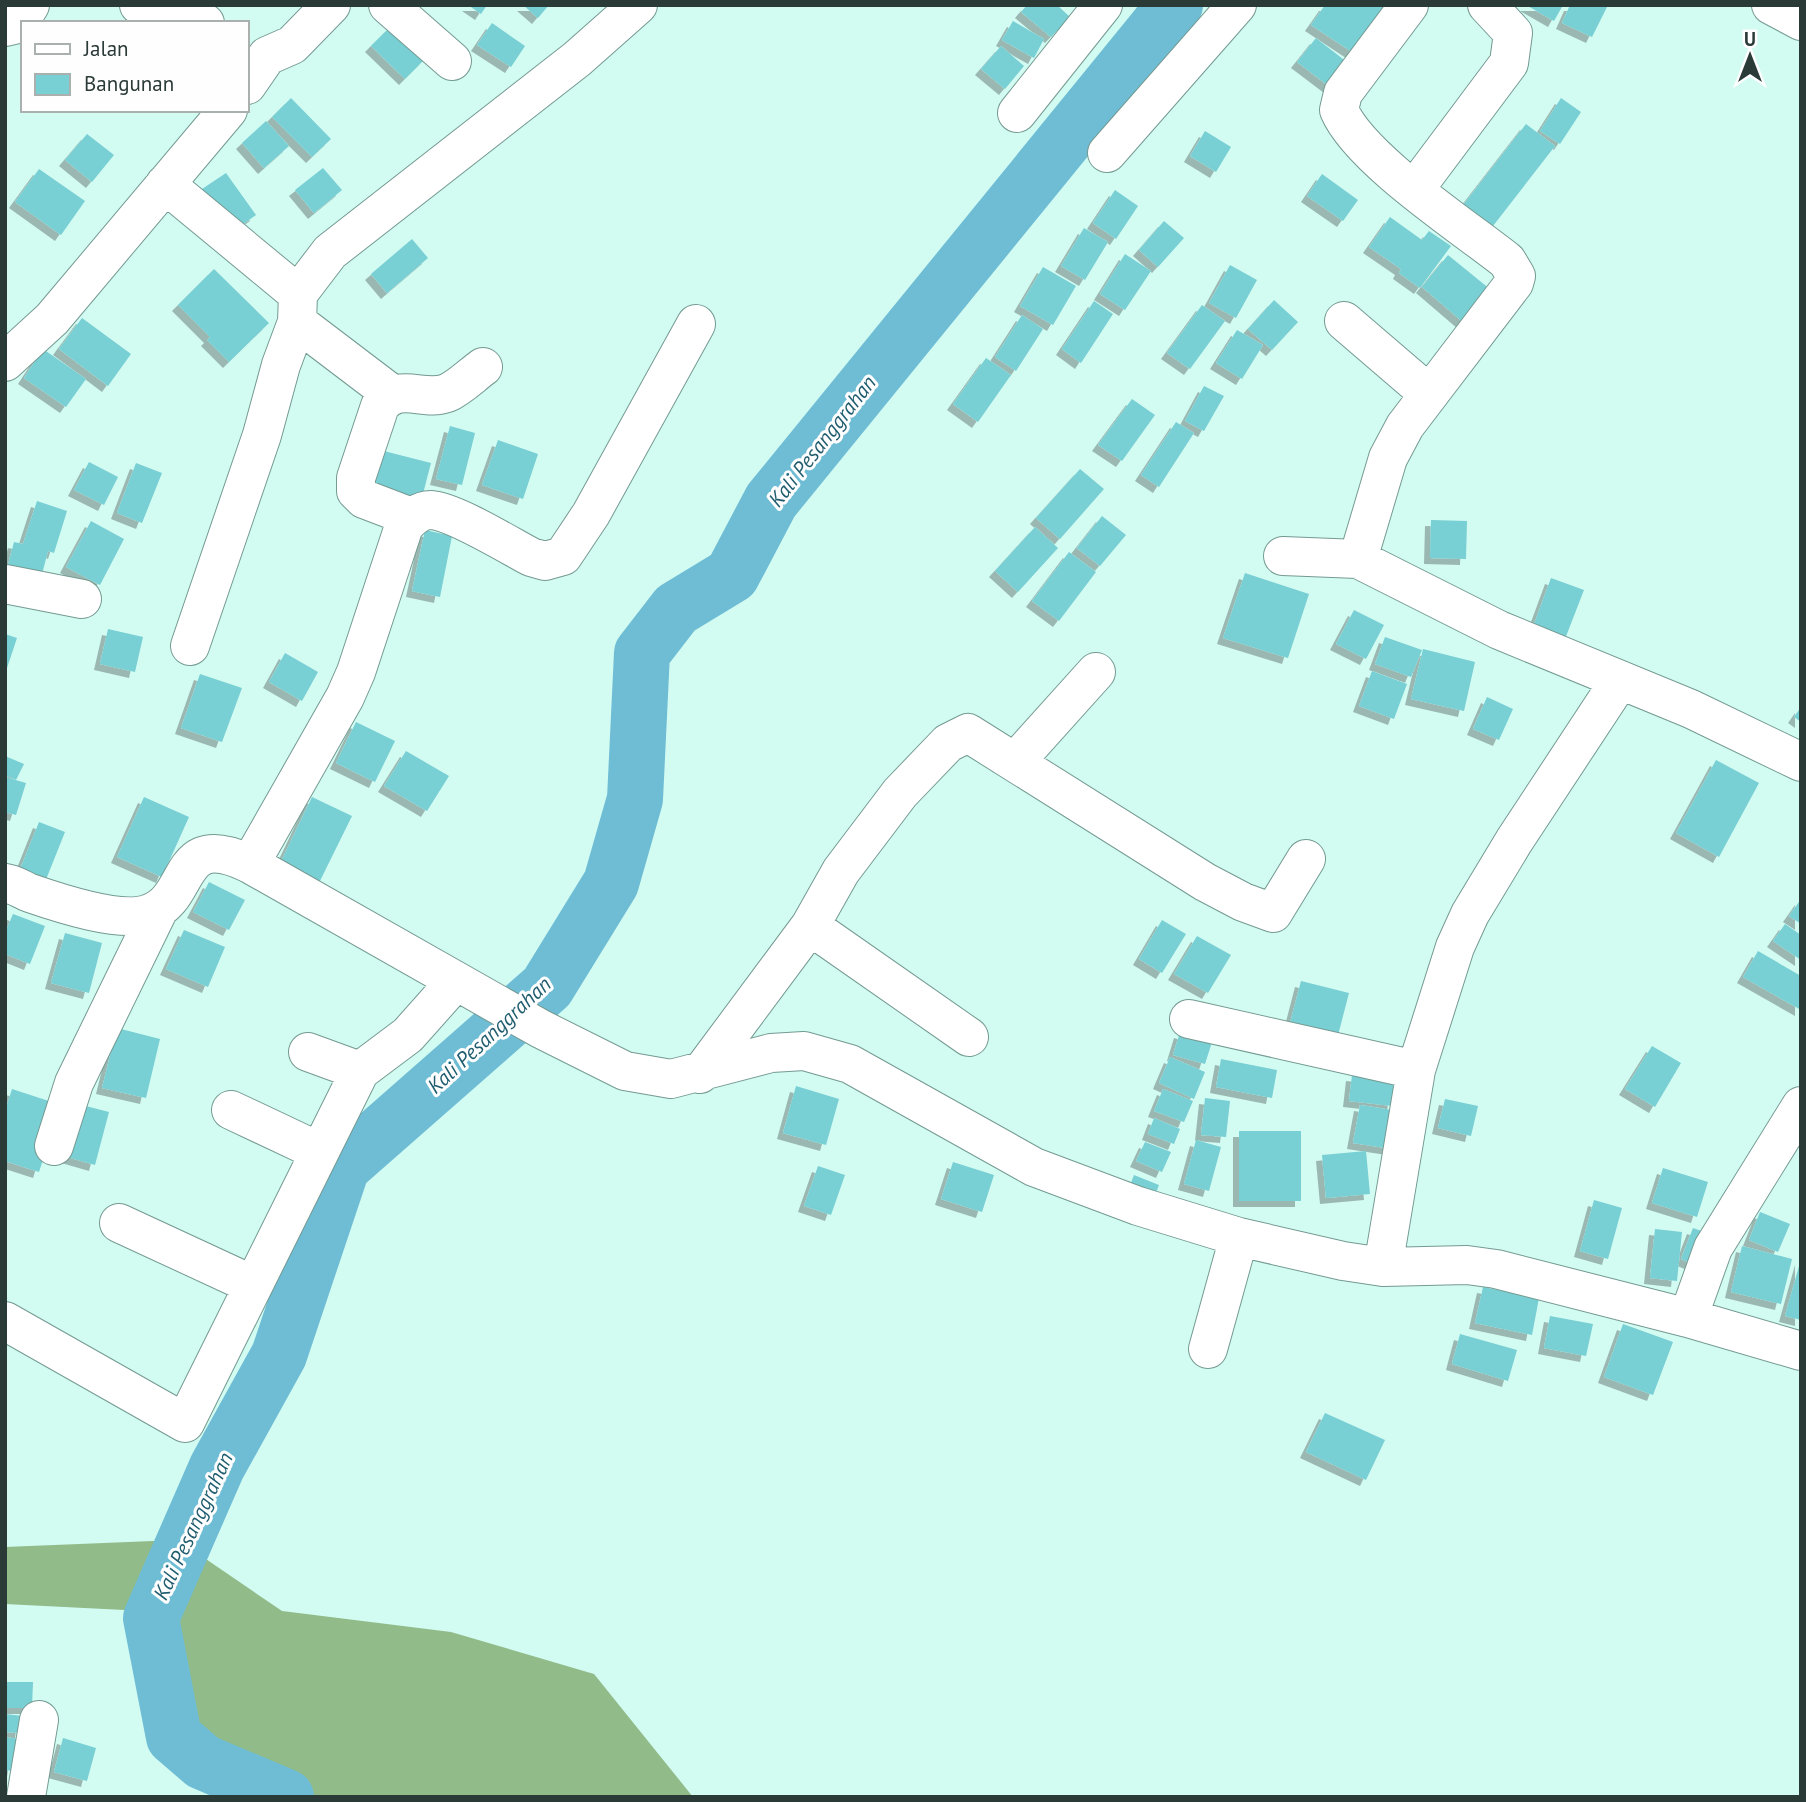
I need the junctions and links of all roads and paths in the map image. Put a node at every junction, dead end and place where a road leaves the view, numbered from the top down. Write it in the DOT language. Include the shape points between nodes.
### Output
graph roads {
  1 [pos="30,5"];
  2 [pos="139,5"];
  3 [pos="331,5"];
  4 [pos="388,5"];
  5 [pos="638,5"];
  6 [pos="1103,5"];
  7 [pos="1237,5"];
  8 [pos="1409,5"];
  9 [pos="1487,5"];
  10 [pos="1771,5"];
  11 [pos="184,21"];
  12 [pos="1801,21"];
  13 [pos="5,27"];
  14 [pos="254,61"];
  15 [pos="452,61"];
  16 [pos="226,112"];
  17 [pos="1017,113"];
  18 [pos="1107,153"];
  19 [pos="165,184"];
  20 [pos="1414,190"];
  21 [pos="297,308"];
  22 [pos="1344,321"];
  23 [pos="696,324"];
  24 [pos="5,362"];
  25 [pos="483,367"];
  26 [pos="1429,394"];
  27 [pos="393,395"];
  28 [pos="411,517"];
  29 [pos="1283,556"];
  30 [pos="1358,559"];
  31 [pos="5,584"];
  32 [pos="82,599"];
  33 [pos="190,646"];
  34 [pos="1096,672"];
  35 [pos="1620,680"];
  36 [pos="1016,761"];
  37 [pos="1801,762"];
  38 [pos="1306,859"];
  39 [pos="250,864"];
  40 [pos="5,883"];
  41 [pos="159,909"];
  42 [pos="810,926"];
  43 [pos="456,981"];
  44 [pos="1189,1019"];
  45 [pos="969,1037"];
  46 [pos="308,1052"];
  47 [pos="1416,1070"];
  48 [pos="360,1071"];
  49 [pos="700,1074"];
  50 [pos="1801,1106"];
  51 [pos="231,1110"];
  52 [pos="54,1146"];
  53 [pos="318,1151"];
  54 [pos="119,1223"];
  55 [pos="1239,1237"];
  56 [pos="1383,1267"];
  57 [pos="253,1284"];
  58 [pos="1688,1318"];
  59 [pos="5,1321"];
  60 [pos="1208,1349"];
  61 [pos="1801,1351"];
  62 [pos="39,1720"];
  63 [pos="26,1797"];
  1 -- 13 [label="street" via="18,24"];
  2 -- 11 [label="street" via="164,19"];
  3 -- 14 [label="street" via="292,45"];
  4 -- 15 [label="street"];
  5 -- 21 [label="street" via="577,59 330,252"];
  6 -- 17 [label="street"];
  7 -- 18 [label="street"];
  8 -- 20 [label="street" via="1343,93 1339,110 1354,134"];
  9 -- 20 [label="street" via="1513,33 1510,63"];
  10 -- 12 [label="street"];
  16 -- 19 [label="street"];
  19 -- 21 [label="street"];
  19 -- 24 [label="street" via="52,319"];
  20 -- 26 [label="street" via="1507,261 1516,276"];
  21 -- 27 [label="street"];
  21 -- 33 [label="street" via="262,435"];
  22 -- 26 [label="street"];
  23 -- 28 [label="street" via="563,556 557,560 531,557 432,510"];
  25 -- 27 [label="street" via="449,392"];
  26 -- 30 [label="street" via="1388,458"];
  27 -- 28 [label="street" via="380,406 356,478 356,491 364,499"];
  28 -- 39 [label="street" via="397,541 345,696"];
  29 -- 30 [label="street"];
  30 -- 35 [label="street" via="1499,630"];
  31 -- 32 [label="street"];
  34 -- 36 [label="street"];
  35 -- 37 [label="street"];
  35 -- 47 [label="street" via="1470,914"];
  36 -- 38 [label="street" via="1205,882 1273,913"];
  36 -- 42 [label="street" via="968,733 948,743 900,793 841,871"];
  39 -- 41 [label="street" via="227,855 202,856 185,871"];
  39 -- 43 [label="street"];
  40 -- 41 [label="street" via="120,916"];
  41 -- 52 [label="street" via="74,1083"];
  42 -- 45 [label="street"];
  42 -- 49 [label="street"];
  43 -- 48 [label="street" via="408,1035"];
  43 -- 49 [label="street" via="625,1071 671,1079"];
  44 -- 47 [label="street"];
  46 -- 48 [label="street"];
  47 -- 56 [label="street"];
  48 -- 53 [label="street"];
  49 -- 55 [label="street" via="771,1053 804,1051 850,1064 1062,1179"];
  50 -- 58 [label="street" via="1713,1248"];
  51 -- 53 [label="street"];
  53 -- 57 [label="street"];
  54 -- 57 [label="street"];
  55 -- 56 [label="street"];
  55 -- 60 [label="street"];
  56 -- 58 [label="street" via="1496,1269"];
  57 -- 59 [label="street" via="185,1423"];
  58 -- 61 [label="street"];
  62 -- 63 [label="street"];
}
